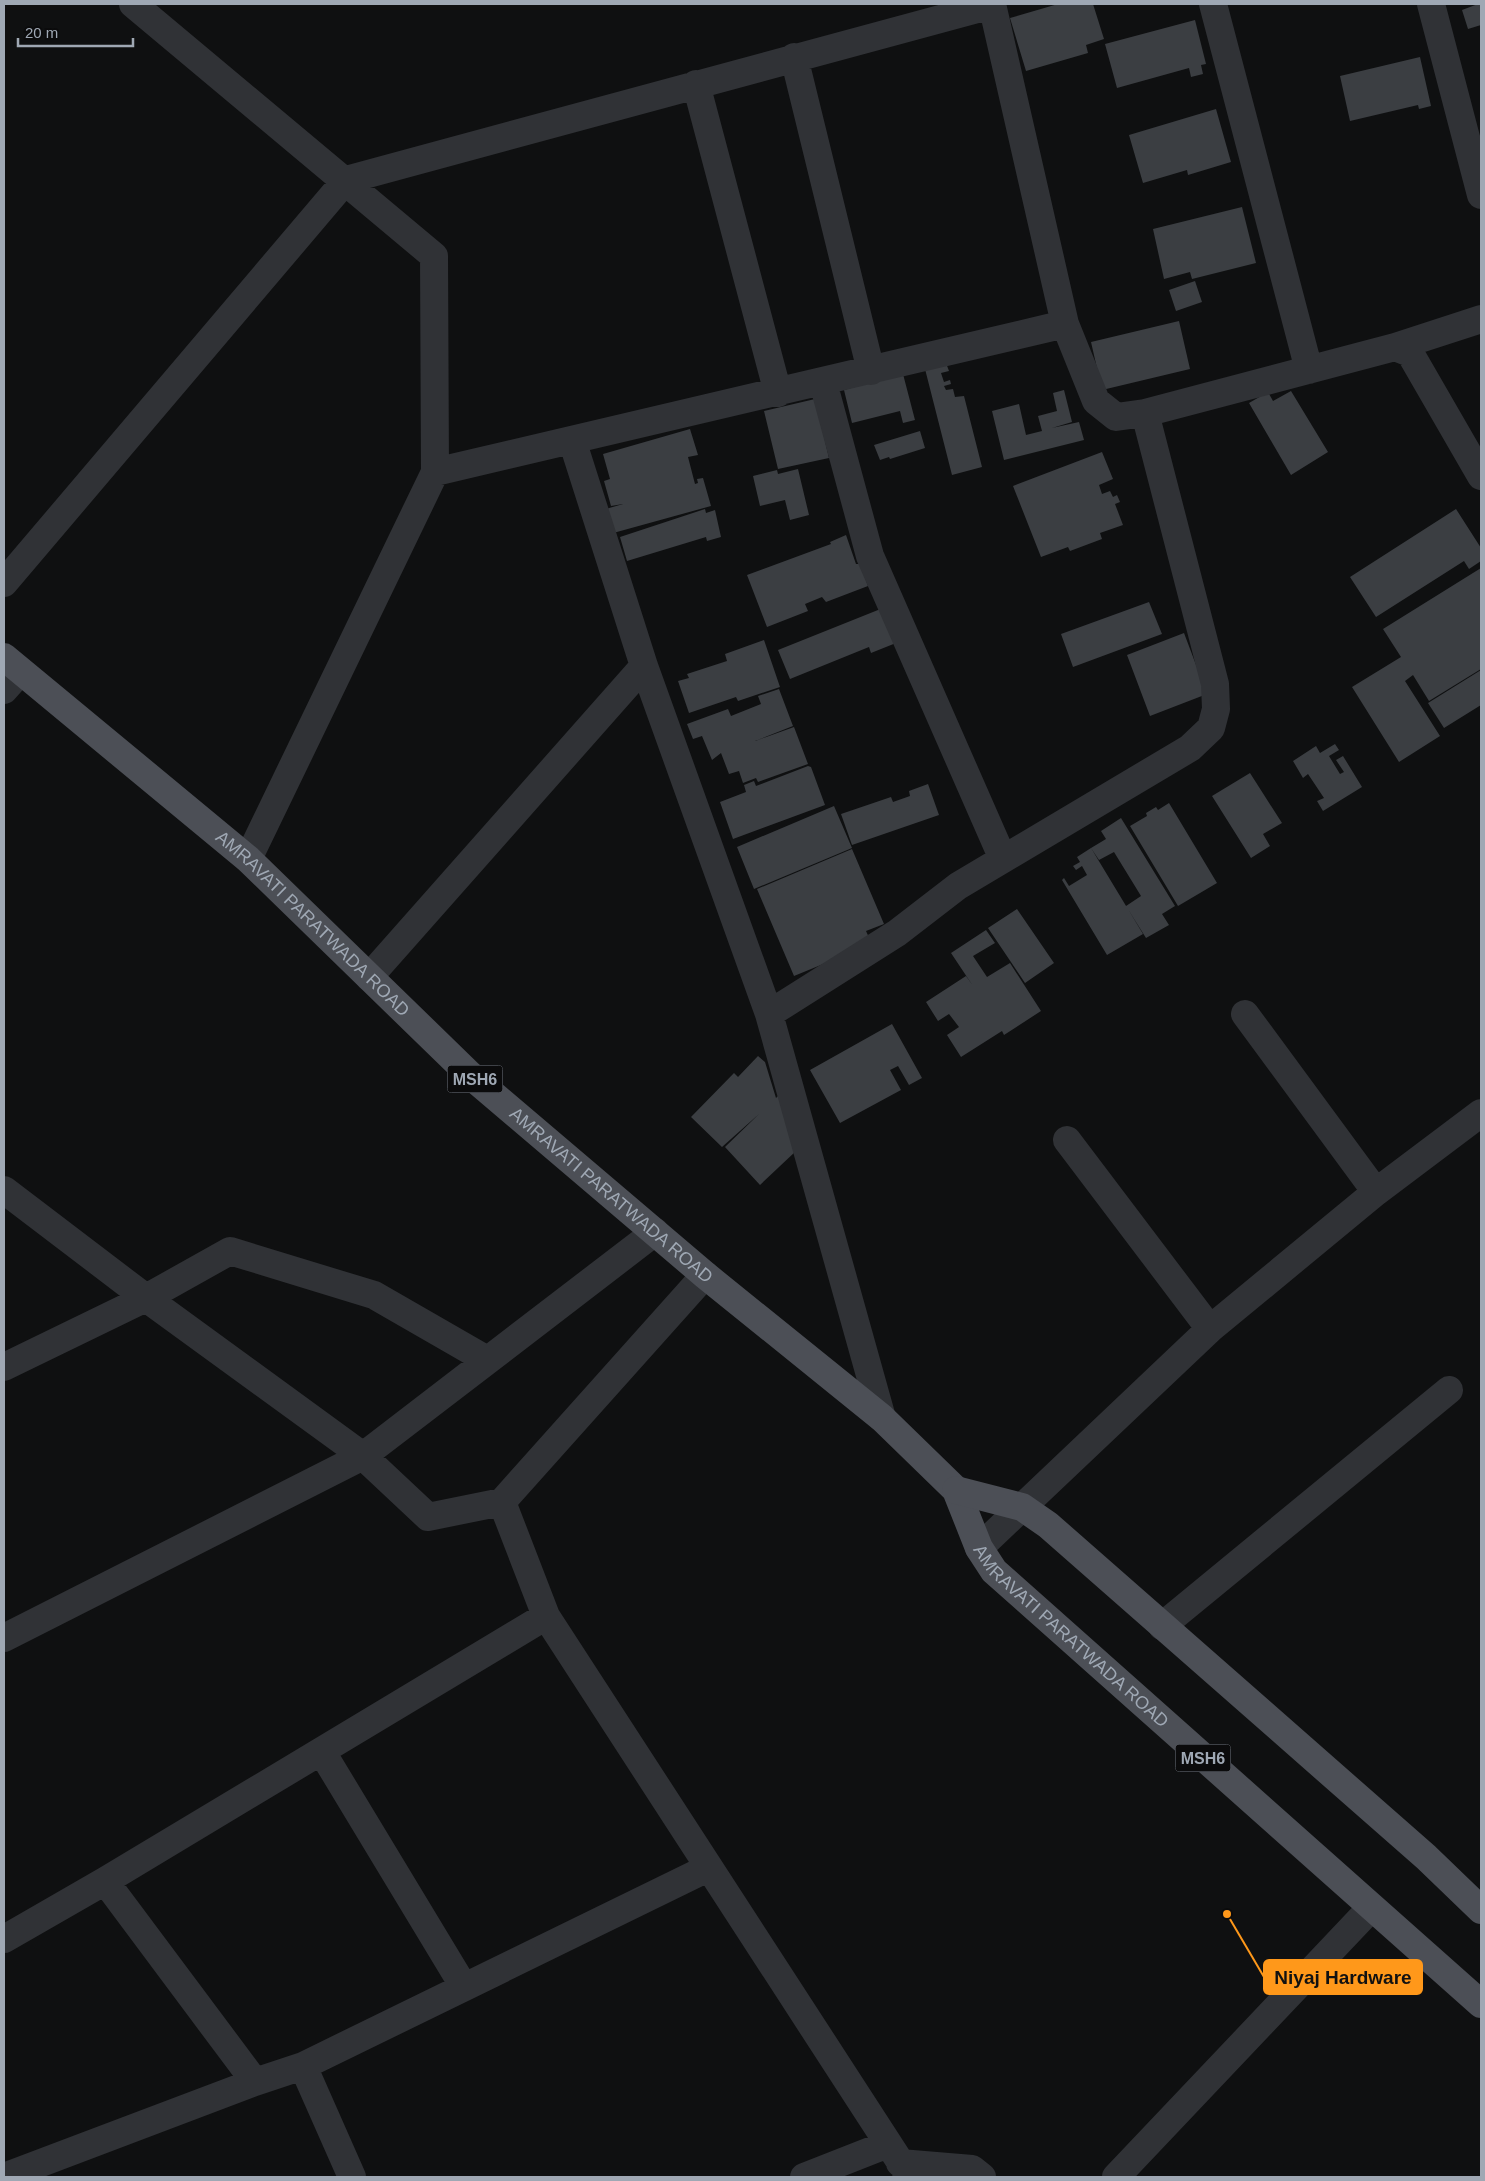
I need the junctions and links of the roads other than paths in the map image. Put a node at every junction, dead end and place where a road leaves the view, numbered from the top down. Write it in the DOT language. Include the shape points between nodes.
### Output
graph roads {
  1 [pos="133,4"];
  2 [pos="992,4"];
  3 [pos="1213,4"];
  4 [pos="1431,4"];
  5 [pos="794,57"];
  6 [pos="696,84"];
  7 [pos="346,180"];
  8 [pos="1481,195"];
  9 [pos="1481,318"];
  10 [pos="1066,324"];
  11 [pos="1395,347"];
  12 [pos="1309,370"];
  13 [pos="871,371"];
  14 [pos="822,382"];
  15 [pos="778,393"];
  16 [pos="1145,414"];
  17 [pos="572,440"];
  18 [pos="435,472"];
  19 [pos="1481,476"];
  20 [pos="4,583"];
  21 [pos="644,666"];
  22 [pos="9,673"];
  23 [pos="248,859"];
  24 [pos="1003,859"];
  25 [pos="369,977"];
  26 [pos="769,1014"];
  27 [pos="1245,1014"];
  28 [pos="1481,1112"];
  29 [pos="1068,1140"];
  30 [pos="4,1190"];
  31 [pos="1376,1192"];
  32 [pos="654,1232"];
  33 [pos="706,1275"];
  34 [pos="146,1298"];
  35 [pos="1210,1329"];
  36 [pos="487,1360"];
  37 [pos="4,1366"];
  38 [pos="1449,1390"];
  39 [pos="882,1418"];
  40 [pos="363,1456"];
  41 [pos="956,1490"];
  42 [pos="502,1502"];
  43 [pos="1022,1507"];
  44 [pos="979,1548"];
  45 [pos="546,1616"];
  46 [pos="1162,1626"];
  47 [pos="4,1638"];
  48 [pos="322,1752"];
  49 [pos="708,1868"];
  50 [pos="105,1881"];
  51 [pos="1371,1908"];
  52 [pos="1481,1910"];
  53 [pos="4,1939"];
  54 [pos="464,1987"];
  55 [pos="1481,2004"];
  56 [pos="303,2066"];
  57 [pos="256,2082"];
  58 [pos="899,2162"];
  59 [pos="4,2177"];
  60 [pos="352,2177"];
  61 [pos="804,2177"];
  62 [pos="982,2177"];
  63 [pos="1116,2177"];
  1 -- 7 [label="street"];
  2 -- 5 [label="street"];
  2 -- 10 [label="street"];
  3 -- 12 [label="street"];
  4 -- 8 [label="street"];
  5 -- 6 [label="street"];
  5 -- 13 [label="street"];
  6 -- 7 [label="street"];
  6 -- 15 [label="street"];
  7 -- 18 [label="street" via="434,256"];
  7 -- 20 [label="street"];
  9 -- 11 [label="street"];
  10 -- 13 [label="street"];
  10 -- 16 [label="street" via="1096,401 1116,417"];
  11 -- 12 [label="street"];
  11 -- 19 [label="street" via="1410,353"];
  12 -- 16 [label="street"];
  13 -- 14 [label="street"];
  14 -- 15 [label="street"];
  14 -- 24 [label="street" via="870,556"];
  15 -- 17 [label="street"];
  16 -- 24 [label="street" via="1214,684 1216,709 1211,728 1190,748"];
  17 -- 18 [label="street"];
  17 -- 21 [label="street"];
  18 -- 23 [label="street"];
  21 -- 25 [label="street"];
  21 -- 26 [label="street"];
  22 -- 23 [label="main road, AMRAVATI PARATWADA ROAD / MSH6"];
  23 -- 25 [label="main road, AMRAVATI PARATWADA ROAD / MSH6"];
  24 -- 26 [label="street" via="958,886 897,933"];
  25 -- 32 [label="main road, AMRAVATI PARATWADA ROAD / MSH6" via="470,1076"];
  26 -- 39 [label="street"];
  27 -- 31 [label="street"];
  28 -- 31 [label="street"];
  29 -- 35 [label="street"];
  30 -- 34 [label="street"];
  31 -- 35 [label="street"];
  32 -- 33 [label="main road, AMRAVATI PARATWADA ROAD / MSH6"];
  32 -- 36 [label="street"];
  33 -- 39 [label="main road, AMRAVATI PARATWADA ROAD / MSH6"];
  33 -- 42 [label="street"];
  34 -- 36 [label="street" via="230,1251 374,1295"];
  34 -- 37 [label="street"];
  34 -- 40 [label="street"];
  35 -- 43 [label="street"];
  36 -- 40 [label="street"];
  38 -- 46 [label="street"];
  39 -- 41 [label="main road, AMRAVATI PARATWADA ROAD / MSH6"];
  40 -- 42 [label="street" via="428,1517"];
  40 -- 47 [label="street"];
  41 -- 43 [label="main road, AMRAVATI PARATWADA ROAD / MSH6"];
  41 -- 44 [label="main road, AMRAVATI PARATWADA ROAD / MSH6"];
  42 -- 45 [label="street"];
  43 -- 44 [label="street"];
  43 -- 46 [label="main road, AMRAVATI PARATWADA ROAD / MSH6" via="1048,1525"];
  44 -- 51 [label="main road, AMRAVATI PARATWADA ROAD / MSH6" via="994,1571"];
  45 -- 48 [label="street"];
  45 -- 49 [label="street"];
  46 -- 52 [label="main road, AMRAVATI PARATWADA ROAD / MSH6" via="1419,1851"];
  48 -- 50 [label="street"];
  48 -- 54 [label="street"];
  49 -- 54 [label="street"];
  49 -- 58 [label="street"];
  50 -- 53 [label="street"];
  50 -- 57 [label="street"];
  51 -- 55 [label="main road, AMRAVATI PARATWADA ROAD / MSH6"];
  51 -- 63 [label="street"];
  54 -- 56 [label="street"];
  56 -- 57 [label="street"];
  56 -- 60 [label="street"];
  57 -- 59 [label="street"];
  58 -- 61 [label="street"];
  58 -- 62 [label="street" via="972,2169"];
}
